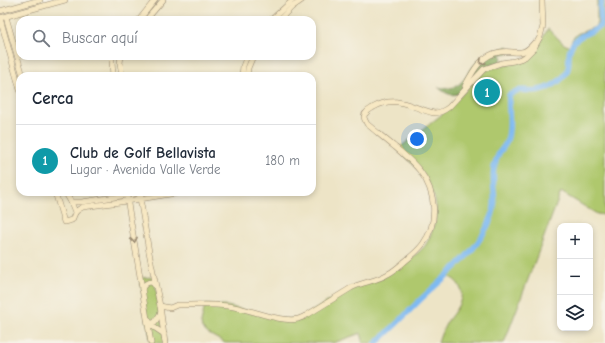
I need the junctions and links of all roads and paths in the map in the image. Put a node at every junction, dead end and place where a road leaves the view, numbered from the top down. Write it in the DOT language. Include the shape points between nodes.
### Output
graph roads {
  1 [pos="40,0"];
  2 [pos="66,0"];
  3 [pos="155,0"];
  4 [pos="163,0"];
  5 [pos="293,0"];
  6 [pos="302,0"];
  7 [pos="538,0"];
  8 [pos="542,0"];
  9 [pos="0,12"];
  10 [pos="142,16"];
  11 [pos="149,16"];
  12 [pos="275,16"];
  13 [pos="283,16"];
  14 [pos="2,18"];
  15 [pos="500,52"];
  16 [pos="16,57"];
  17 [pos="17,60"];
  18 [pos="112,60"];
  19 [pos="120,60"];
  20 [pos="245,60"];
  21 [pos="251,60"];
  22 [pos="501,63"];
  23 [pos="22,72"];
  24 [pos="113,72"];
  25 [pos="121,72"];
  26 [pos="242,72"];
  27 [pos="248,72"];
  28 [pos="16,74"];
  29 [pos="461,94"];
  30 [pos="59,196"];
  31 [pos="68,196"];
  32 [pos="115,196"];
  33 [pos="127,196"];
  34 [pos="140,196"];
  35 [pos="158,196"];
  36 [pos="140,199"];
  37 [pos="128,201"];
  38 [pos="72,202"];
  39 [pos="75,212"];
  40 [pos="156,288"];
  41 [pos="142,289"];
  42 [pos="160,306"];
  43 [pos="161,314"];
  44 [pos="146,316"];
  45 [pos="150,324"];
  46 [pos="164,334"];
  47 [pos="151,343"];
  48 [pos="165,343"];
  1 -- 9 [label="street"];
  2 -- 14 [label="street"];
  3 -- 10 [label="street"];
  4 -- 11 [label="street"];
  5 -- 12 [label="street"];
  6 -- 13 [label="street"];
  7 -- 15 [label="street" via="541,21 535,42 523,52"];
  8 -- 22 [label="street" via="543,26 537,44 525,56"];
  14 -- 16 [label="street"];
  14 -- 28 [label="street"];
  15 -- 22 [label="street" via="503,56"];
  15 -- 29 [label="street, one-way" via="486,57 480,63"];
  17 -- 23 [label="street"];
  18 -- 24 [label="street"];
  19 -- 25 [label="street"];
  20 -- 26 [label="street"];
  21 -- 27 [label="street"];
  22 -- 29 [label="street" via="484,69"];
  29 -- 42 [label="street" via="440,113 393,101 379,104 364,116 367,124 419,169 426,180 434,204 433,219 426,240 417,251 391,272 358,285 307,315 293,320 226,306"];
  30 -- 39 [label="street" via="64,222 72,220"];
  31 -- 38 [label="street"];
  32 -- 38 [label="street"];
  33 -- 37 [label="street"];
  34 -- 36 [label="street"];
  35 -- 36 [label="street"];
  36 -- 37 [label="street"];
  36 -- 40 [label="street"];
  37 -- 39 [label="street" via="83,207"];
  37 -- 41 [label="street, one-way"];
  38 -- 39 [label="street"];
  40 -- 41 [label="street" via="149,282 144,284"];
  40 -- 42 [label="street"];
  41 -- 44 [label="street"];
  42 -- 43 [label="street"];
  43 -- 45 [label="street" via="156,322"];
  43 -- 46 [label="street"];
  44 -- 45 [label="street"];
  44 -- 47 [label="street"];
  45 -- 46 [label="street"];
  46 -- 48 [label="street"];
}
